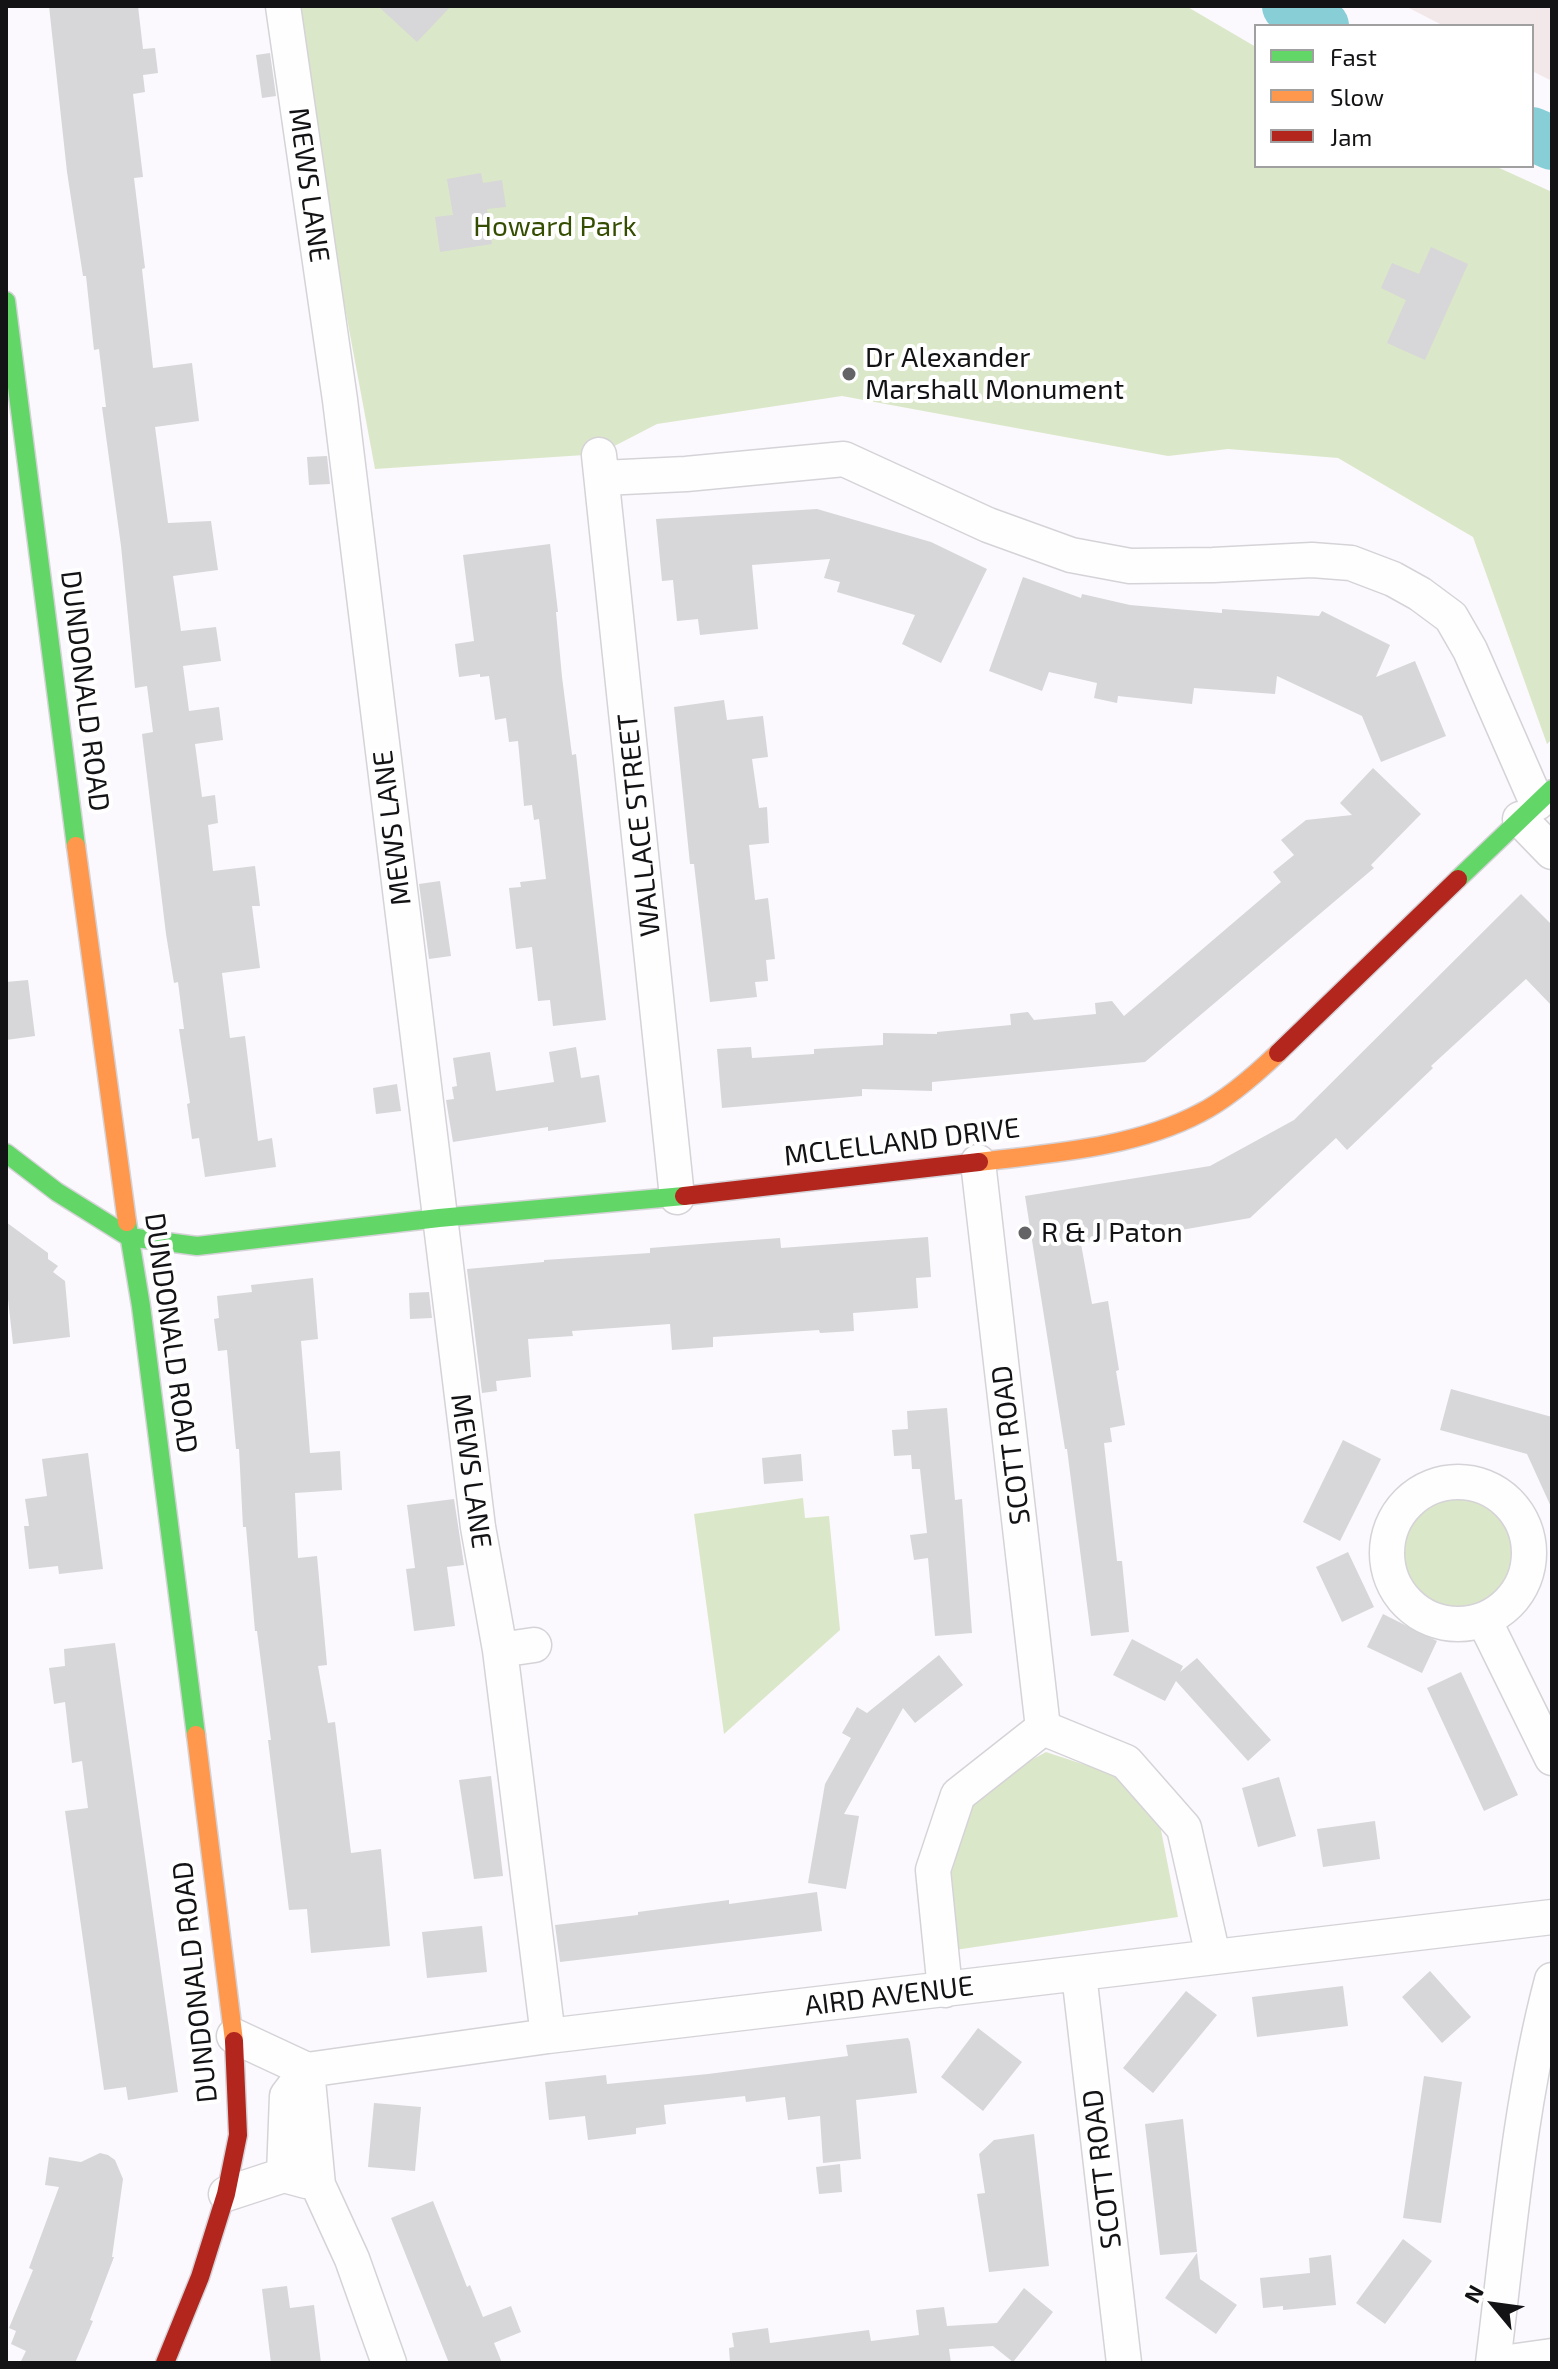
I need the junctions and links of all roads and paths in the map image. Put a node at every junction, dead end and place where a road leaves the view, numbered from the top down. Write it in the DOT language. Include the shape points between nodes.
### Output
graph roads {
  1 [pos="283,6"];
  2 [pos="6,301"];
  3 [pos="1536,804"];
  4 [pos="1552,852"];
  5 [pos="6,1153"];
  6 [pos="978,1162"];
  7 [pos="677,1197"];
  8 [pos="439,1218"];
  9 [pos="129,1237"];
  10 [pos="1484,1620"];
  11 [pos="534,1645"];
  12 [pos="500,1650"];
  13 [pos="1043,1728"];
  14 [pos="1552,1758"];
  15 [pos="1552,1917"];
  16 [pos="1213,1956"];
  17 [pos="1079,1974"];
  18 [pos="1552,1980"];
  19 [pos="945,1990"];
  20 [pos="234,2036"];
  21 [pos="548,2036"];
  22 [pos="307,2070"];
  23 [pos="284,2175"];
  24 [pos="318,2185"];
  25 [pos="226,2194"];
  26 [pos="1552,2356"];
  27 [pos="165,2363"];
  28 [pos="389,2363"];
  29 [pos="1124,2363"];
  30 [pos="1493,2363"];
  31 [pos="1502,2363"];
  1 -- 8 [label="street, MEWS LANE" via="340,400"];
  2 -- 9 [label="main road, DUNDONALD ROAD"];
  3 -- 4 [label="street"];
  3 -- 6 [label="main road, MCLELLAND DRIVE" via="1262,1068 1201,1113 1135,1139"];
  3 -- 7 [label="street, WALLACE STREET" via="1451,617 1393,579 1351,563 1130,566 1071,555 988,525 844,459 686,474 601,466"];
  5 -- 9 [label="main road"];
  6 -- 7 [label="main road, MCLELLAND DRIVE"];
  6 -- 13 [label="street, SCOTT ROAD"];
  7 -- 8 [label="main road, MCLELLAND DRIVE"];
  8 -- 9 [label="main road, MCLELLAND DRIVE" via="197,1246"];
  8 -- 12 [label="street, MEWS LANE" via="478,1527"];
  9 -- 20 [label="main road, DUNDONALD ROAD"];
  10 -- 10 [label="street" via="1506,1606 1524,1581 1530,1556 1524,1525 1510,1503 1489,1487 1460,1480 1423,1489 1398,1512 1387,1539 1387,1565 1396,1590 1414,1609 1438,1622"];
  10 -- 14 [label="street"];
  11 -- 12 [label="street"];
  12 -- 21 [label="street, MEWS LANE"];
  13 -- 16 [label="street" via="1126,1762 1184,1828"];
  13 -- 19 [label="street" via="958,1795 933,1870"];
  15 -- 16 [label="street, AIRD AVENUE"];
  16 -- 17 [label="street, AIRD AVENUE"];
  17 -- 19 [label="street, AIRD AVENUE"];
  17 -- 29 [label="street, SCOTT ROAD"];
  18 -- 30 [label="street" via="1539,2028"];
  19 -- 21 [label="street, AIRD AVENUE"];
  20 -- 22 [label="street"];
  20 -- 25 [label="main road, DUNDONALD ROAD" via="238,2135"];
  21 -- 22 [label="street, AIRD AVENUE"];
  22 -- 23 [label="street" via="287,2096"];
  22 -- 24 [label="street"];
  23 -- 24 [label="street"];
  23 -- 25 [label="street"];
  24 -- 28 [label="street" via="352,2259"];
  25 -- 27 [label="main road, DUNDONALD ROAD"];
  26 -- 31 [label="street"];
}
